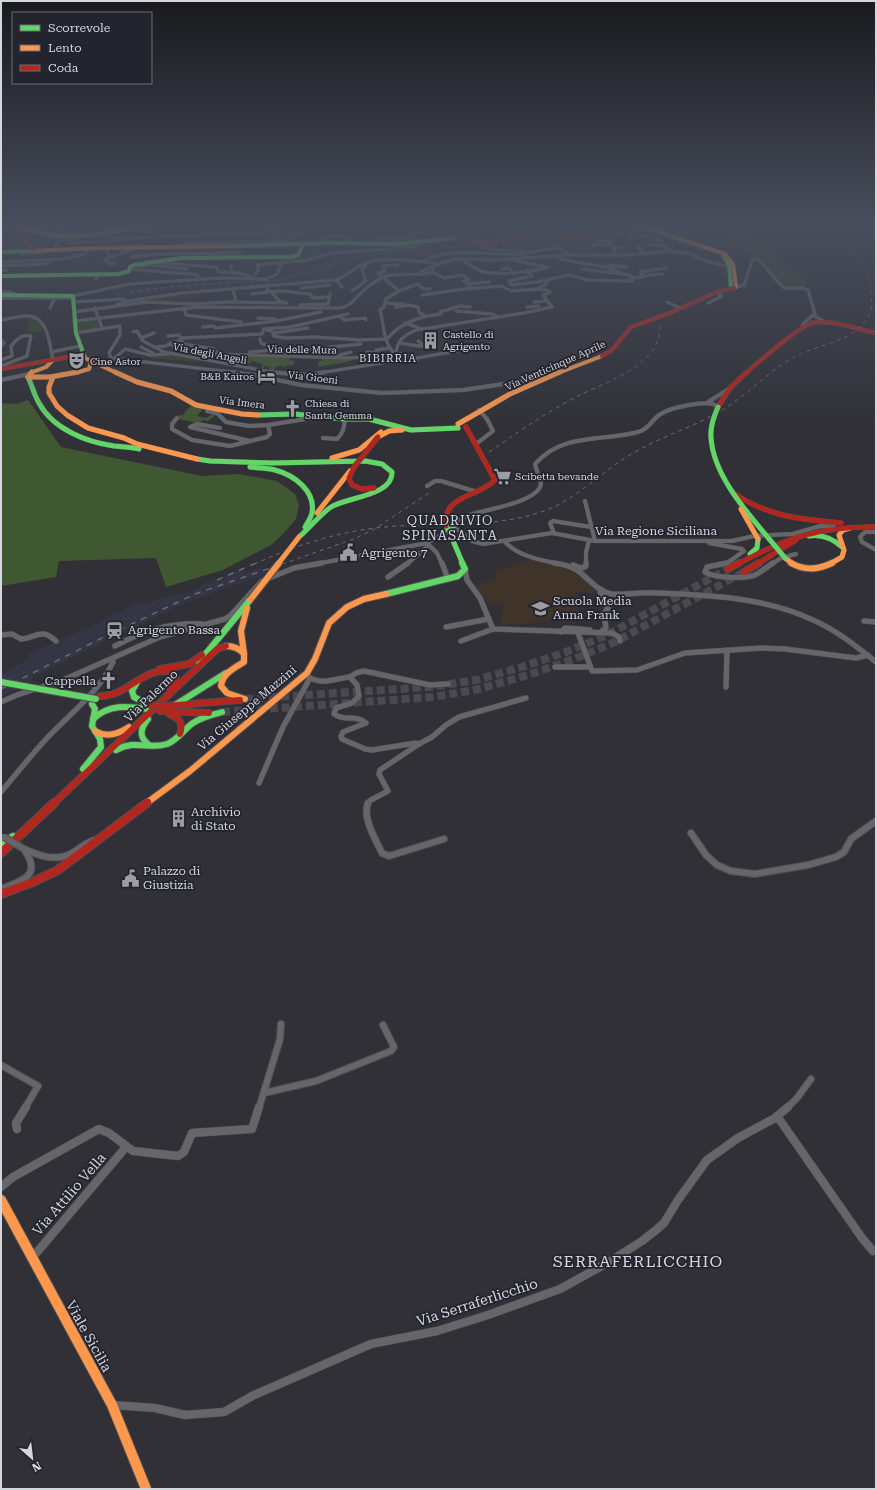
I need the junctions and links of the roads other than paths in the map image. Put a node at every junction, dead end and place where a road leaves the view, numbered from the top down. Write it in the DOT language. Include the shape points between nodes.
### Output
graph roads {
  1 [pos="97,292"];
  2 [pos="184,292"];
  3 [pos="199,292"];
  4 [pos="234,292"];
  5 [pos="262,292"];
  6 [pos="270,292"];
  7 [pos="278,292"];
  8 [pos="291,292"];
  9 [pos="363,292"];
  10 [pos="398,292"];
  11 [pos="447,292"];
  12 [pos="549,292"];
  13 [pos="716,292"];
  14 [pos="809,292"];
  15 [pos="1,294"];
  16 [pos="303,294"];
  17 [pos="422,295"];
  18 [pos="1,298"];
  19 [pos="55,298"];
  20 [pos="73,298"];
  21 [pos="547,300"];
  22 [pos="236,302"];
  23 [pos="534,302"];
  24 [pos="667,302"];
  25 [pos="208,303"];
  26 [pos="708,303"];
  27 [pos="116,305"];
  28 [pos="223,305"];
  29 [pos="385,305"];
  30 [pos="539,306"];
  31 [pos="437,307"];
  32 [pos="470,307"];
  33 [pos="527,307"];
  34 [pos="50,308"];
  35 [pos="96,308"];
  36 [pos="184,308"];
  37 [pos="288,308"];
  38 [pos="680,308"];
  39 [pos="333,309"];
  40 [pos="74,312"];
  41 [pos="440,312"];
  42 [pos="456,312"];
  43 [pos="348,314"];
  44 [pos="340,316"];
  45 [pos="425,316"];
  46 [pos="499,317"];
  47 [pos="99,318"];
  48 [pos="258,318"];
  49 [pos="813,318"];
  50 [pos="1,319"];
  51 [pos="275,320"];
  52 [pos="366,320"];
  53 [pos="74,321"];
  54 [pos="405,323"];
  55 [pos="242,324"];
  56 [pos="203,327"];
  57 [pos="102,328"];
  58 [pos="308,328"];
  59 [pos="265,329"];
  60 [pos="422,329"];
  61 [pos="133,332"];
  62 [pos="154,332"];
  63 [pos="76,333"];
  64 [pos="274,333"];
  65 [pos="876,333"];
  66 [pos="168,336"];
  67 [pos="141,338"];
  68 [pos="180,338"];
  69 [pos="260,339"];
  70 [pos="386,339"];
  71 [pos="1,340"];
  72 [pos="374,340"];
  73 [pos="418,340"];
  74 [pos="170,343"];
  75 [pos="399,343"];
  76 [pos="405,344"];
  77 [pos="1,346"];
  78 [pos="141,347"];
  79 [pos="154,347"];
  80 [pos="487,348"];
  81 [pos="241,351"];
  82 [pos="407,351"];
  83 [pos="50,352"];
  84 [pos="215,352"];
  85 [pos="351,352"];
  86 [pos="367,352"];
  87 [pos="394,352"];
  88 [pos="285,353"];
  89 [pos="85,354"];
  90 [pos="170,354"];
  91 [pos="249,354"];
  92 [pos="155,355"];
  93 [pos="378,355"];
  94 [pos="114,358"];
  95 [pos="334,358"];
  96 [pos="417,358"];
  97 [pos="1,360"];
  98 [pos="53,360"];
  99 [pos="1,366"];
  100 [pos="1,369"];
  101 [pos="106,369"];
  102 [pos="257,371"];
  103 [pos="82,372"];
  104 [pos="28,375"];
  105 [pos="254,375"];
  106 [pos="53,377"];
  107 [pos="550,377"];
  108 [pos="1,380"];
  109 [pos="716,403"];
  110 [pos="208,407"];
  111 [pos="476,412"];
  112 [pos="318,417"];
  113 [pos="177,418"];
  114 [pos="369,418"];
  115 [pos="345,419"];
  116 [pos="226,422"];
  117 [pos="390,424"];
  118 [pos="268,426"];
  119 [pos="461,427"];
  120 [pos="220,428"];
  121 [pos="411,430"];
  122 [pos="215,434"];
  123 [pos="380,434"];
  124 [pos="323,438"];
  125 [pos="337,439"];
  126 [pos="252,442"];
  127 [pos="332,443"];
  128 [pos="476,444"];
  129 [pos="232,464"];
  130 [pos="354,467"];
  131 [pos="427,486"];
  132 [pos="731,490"];
  133 [pos="477,492"];
  134 [pos="585,501"];
  135 [pos="592,527"];
  136 [pos="450,528"];
  137 [pos="830,528"];
  138 [pos="874,529"];
  139 [pos="554,533"];
  140 [pos="298,537"];
  141 [pos="702,540"];
  142 [pos="504,541"];
  143 [pos="589,541"];
  144 [pos="595,541"];
  145 [pos="794,542"];
  146 [pos="428,544"];
  147 [pos="844,550"];
  148 [pos="876,550"];
  149 [pos="796,554"];
  150 [pos="560,565"];
  151 [pos="465,569"];
  152 [pos="744,572"];
  153 [pos="388,577"];
  154 [pos="448,579"];
  155 [pos="601,589"];
  156 [pos="250,600"];
  157 [pos="489,619"];
  158 [pos="864,621"];
  159 [pos="876,622"];
  160 [pos="206,624"];
  161 [pos="446,627"];
  162 [pos="493,628"];
  163 [pos="562,632"];
  164 [pos="578,633"];
  165 [pos="1,635"];
  166 [pos="218,640"];
  167 [pos="56,641"];
  168 [pos="461,641"];
  169 [pos="620,641"];
  170 [pos="114,646"];
  171 [pos="727,650"];
  172 [pos="244,654"];
  173 [pos="868,655"];
  174 [pos="112,659"];
  175 [pos="876,662"];
  176 [pos="237,667"];
  177 [pos="555,667"];
  178 [pos="590,667"];
  179 [pos="158,670"];
  180 [pos="308,676"];
  181 [pos="187,677"];
  182 [pos="350,677"];
  183 [pos="138,681"];
  184 [pos="1,682"];
  185 [pos="448,684"];
  186 [pos="726,688"];
  187 [pos="174,690"];
  188 [pos="52,691"];
  189 [pos="526,698"];
  190 [pos="96,700"];
  191 [pos="1,702"];
  192 [pos="158,708"];
  193 [pos="93,720"];
  194 [pos="95,731"];
  195 [pos="179,736"];
  196 [pos="419,744"];
  197 [pos="151,745"];
  198 [pos="259,783"];
  199 [pos="1,792"];
  200 [pos="50,806"];
  201 [pos="876,821"];
  202 [pos="691,833"];
  203 [pos="2,836"];
  204 [pos="444,839"];
  205 [pos="98,840"];
  206 [pos="1,845"];
  207 [pos="24,849"];
  208 [pos="1,853"];
  209 [pos="1,857"];
  210 [pos="1,889"];
  211 [pos="1,894"];
  212 [pos="281,1024"];
  213 [pos="382,1025"];
  214 [pos="1,1065"];
  215 [pos="811,1079"];
  216 [pos="264,1093"];
  217 [pos="777,1116"];
  218 [pos="18,1129"];
  219 [pos="126,1148"];
  220 [pos="1,1187"];
  221 [pos="1,1200"];
  222 [pos="873,1252"];
  223 [pos="32,1258"];
  224 [pos="112,1405"];
  225 [pos="146,1489"];
  1 -- 20 [label="street"];
  2 -- 20 [label="street" via="113,300"];
  3 -- 27 [label="street" via="128,300"];
  4 -- 22 [label="street"];
  5 -- 6 [label="street"];
  6 -- 7 [label="street"];
  6 -- 22 [label="street" via="279,301 287,303"];
  8 -- 16 [label="street"];
  9 -- 39 [label="street" via="352,305"];
  10 -- 29 [label="street" via="386,298"];
  11 -- 17 [label="street"];
  12 -- 21 [label="street" via="543,295"];
  13 -- 26 [label="street" via="722,296"];
  13 -- 38 [label="main road, Via Venticinque Aprile"];
  14 -- 49 [label="street"];
  15 -- 20 [label="main road"];
  16 -- 37 [label="street" via="310,294 313,298 329,295 328,304"];
  18 -- 19 [label="street"];
  19 -- 20 [label="street"];
  19 -- 34 [label="street"];
  20 -- 40 [label="main road"];
  21 -- 23 [label="street"];
  21 -- 46 [label="street" via="552,307"];
  22 -- 25 [label="street"];
  24 -- 38 [label="street"];
  25 -- 27 [label="street" via="148,302"];
  25 -- 28 [label="street"];
  27 -- 35 [label="street"];
  29 -- 45 [label="street" via="403,304 396,307 418,307 419,312"];
  29 -- 70 [label="street" via="380,310"];
  30 -- 33 [label="street"];
  31 -- 41 [label="street"];
  32 -- 41 [label="street" via="460,306"];
  35 -- 40 [label="street"];
  35 -- 47 [label="street"];
  36 -- 37 [label="street"];
  36 -- 47 [label="street"];
  36 -- 55 [label="street" via="186,315 239,321"];
  37 -- 39 [label="street"];
  38 -- 107 [label="main road, Via Venticinque Aprile" via="631,327 615,349 608,354"];
  39 -- 51 [label="street"];
  40 -- 53 [label="main road"];
  41 -- 45 [label="street" via="441,314"];
  42 -- 46 [label="street" via="492,314"];
  43 -- 44 [label="street"];
  44 -- 52 [label="street" via="344,320"];
  44 -- 59 [label="street" via="290,327"];
  45 -- 54 [label="street"];
  46 -- 60 [label="street"];
  47 -- 53 [label="street"];
  47 -- 57 [label="street"];
  48 -- 51 [label="street"];
  49 -- 65 [label="main road"];
  49 -- 109 [label="main road" via="764,356"];
  50 -- 83 [label="street" via="32,316 37,318 45,328"];
  51 -- 55 [label="street"];
  53 -- 63 [label="main road"];
  54 -- 60 [label="street"];
  54 -- 70 [label="street" via="395,328"];
  55 -- 56 [label="street"];
  57 -- 63 [label="street"];
  57 -- 94 [label="street" via="119,326 120,335 109,353"];
  58 -- 64 [label="street"];
  59 -- 64 [label="street"];
  59 -- 68 [label="street" via="262,334"];
  60 -- 75 [label="street" via="404,335"];
  61 -- 67 [label="street, Via degli Angeli" via="137,332"];
  62 -- 67 [label="street"];
  63 -- 89 [label="main road"];
  64 -- 72 [label="street" via="274,336 285,338"];
  66 -- 68 [label="street"];
  67 -- 79 [label="street, Via degli Angeli"];
  68 -- 74 [label="street"];
  68 -- 84 [label="street" via="183,344 214,349"];
  69 -- 91 [label="street" via="261,343 268,346 257,347"];
  70 -- 72 [label="street"];
  70 -- 87 [label="street"];
  71 -- 77 [label="street" via="4,343"];
  72 -- 88 [label="street" via="361,344"];
  73 -- 76 [label="street" via="426,347"];
  74 -- 79 [label="street"];
  74 -- 84 [label="street" via="186,352"];
  75 -- 76 [label="street"];
  75 -- 87 [label="street"];
  76 -- 82 [label="street"];
  78 -- 92 [label="street"];
  79 -- 90 [label="street, Via degli Angeli"];
  80 -- 96 [label="street, Via degli Angeli"];
  81 -- 84 [label="street"];
  83 -- 89 [label="street"];
  83 -- 98 [label="street"];
  84 -- 91 [label="street, Via delle Mura"];
  85 -- 95 [label="street"];
  86 -- 93 [label="street"];
  87 -- 93 [label="street, Via delle Mura"];
  87 -- 93 [label="street" via="376,350"];
  87 -- 96 [label="street"];
  88 -- 91 [label="street, Via delle Mura"];
  88 -- 91 [label="street" via="274,349"];
  88 -- 95 [label="street, Via delle Mura"];
  89 -- 98 [label="main road, Via Imera"];
  89 -- 101 [label="main road, Via Imera"];
  89 -- 103 [label="main road" via="89,368"];
  90 -- 92 [label="street"];
  90 -- 102 [label="street, Via degli Angeli" via="201,358"];
  92 -- 94 [label="street" via="125,349"];
  93 -- 95 [label="street, Via delle Mura"];
  94 -- 105 [label="street, Via Gioeni"];
  96 -- 102 [label="street, Via degli Angeli" via="414,361 388,362 309,375"];
  97 -- 99 [label="street" via="12,356 11,346 19,337 31,336 27,356"];
  98 -- 100 [label="main road, Via Imera"];
  98 -- 104 [label="main road" via="46,367"];
  101 -- 103 [label="main road"];
  101 -- 110 [label="main road, Via Imera" via="143,384 171,391 194,404"];
  102 -- 105 [label="street"];
  103 -- 106 [label="main road"];
  104 -- 106 [label="main road" via="34,379"];
  104 -- 108 [label="street"];
  104 -- 129 [label="main road" via="37,401 46,413 82,437 197,462"];
  105 -- 107 [label="street, Via Gioeni" via="301,385 399,393 463,390"];
  106 -- 129 [label="main road" via="49,387 50,396 72,419 88,428 187,457"];
  107 -- 111 [label="main road, Via Venticinque Aprile"];
  109 -- 132 [label="main road, bridge" via="711,434 712,447 715,460"];
  109 -- 136 [label="street" via="664,413 639,432 563,444 551,449 535,466 541,482 541,487 535,494 475,513"];
  110 -- 112 [label="main road, Via Imera" via="253,415 288,414"];
  110 -- 116 [label="street" via="207,411 217,413"];
  111 -- 119 [label="main road"];
  111 -- 128 [label="street" via="487,419 493,431"];
  112 -- 115 [label="main road, Via Imera"];
  112 -- 118 [label="street"];
  113 -- 126 [label="street" via="172,424 172,429 192,440 232,446"];
  114 -- 115 [label="main road, Via Imera"];
  114 -- 117 [label="main road, Via Imera"];
  114 -- 123 [label="main road" via="375,422"];
  115 -- 125 [label="street" via="342,433"];
  116 -- 118 [label="street"];
  116 -- 120 [label="street"];
  117 -- 121 [label="main road, Via Imera"];
  117 -- 123 [label="main road"];
  118 -- 126 [label="street" via="270,434"];
  119 -- 121 [label="main road, Via Imera"];
  119 -- 128 [label="main road" via="472,436"];
  120 -- 122 [label="street"];
  120 -- 122 [label="street" via="196,424 191,426"];
  121 -- 123 [label="main road"];
  122 -- 126 [label="street"];
  123 -- 129 [label="main road" via="359,450 332,458"];
  123 -- 130 [label="main road, bridge"];
  124 -- 125 [label="street"];
  125 -- 127 [label="street"];
  128 -- 133 [label="main road" via="495,479 490,487"];
  129 -- 130 [label="main road, bridge" via="364,463 384,468 388,480 374,488 358,488 349,480"];
  129 -- 140 [label="main road" via="274,470 287,474 302,485 311,497 312,510"];
  129 -- 140 [label="main road, bridge" via="365,461 382,464 392,472 393,478 387,486 331,507"];
  130 -- 140 [label="main road"];
  131 -- 133 [label="street" via="435,481 441,481"];
  132 -- 137 [label="main road, bridge" via="758,539 758,546 754,552 731,567 779,543 809,532"];
  132 -- 138 [label="main road" via="746,503 763,512 788,518 863,525"];
  132 -- 147 [label="main road, bridge" via="792,565 816,569 839,559"];
  133 -- 136 [label="main road" via="458,499 450,506 444,522"];
  134 -- 135 [label="street"];
  135 -- 139 [label="street" via="553,521 550,523"];
  135 -- 144 [label="street"];
  136 -- 142 [label="street, Via Regione Siciliana" via="477,544"];
  136 -- 146 [label="street"];
  136 -- 151 [label="main road"];
  137 -- 138 [label="main road"];
  137 -- 141 [label="street, Via Regione Siciliana" via="820,526 793,534 754,536 732,541"];
  137 -- 145 [label="main road" via="810,533"];
  138 -- 147 [label="main road" via="850,528 840,533 839,538"];
  138 -- 148 [label="street" via="860,537 862,542"];
  139 -- 142 [label="street, Via Regione Siciliana"];
  139 -- 143 [label="street, Via Regione Siciliana"];
  140 -- 156 [label="main road, Via Palermo, bridge"];
  141 -- 144 [label="street, Via Regione Siciliana"];
  141 -- 149 [label="street" via="744,551 727,563 707,567 705,572 711,576 754,575 781,558"];
  142 -- 150 [label="street" via="508,546 530,556"];
  143 -- 144 [label="street, Via Regione Siciliana"];
  143 -- 150 [label="street" via="585,567 580,568 564,562"];
  145 -- 147 [label="main road" via="812,535 822,535 834,540"];
  145 -- 152 [label="main road"];
  146 -- 153 [label="street" via="404,567"];
  146 -- 154 [label="street" via="437,551"];
  146 -- 160 [label="street" via="294,568 273,575 256,585 228,617"];
  150 -- 155 [label="street" via="576,570"];
  151 -- 154 [label="main road, Via Giuseppe Mazzini" via="458,576"];
  151 -- 157 [label="street" via="467,580 480,598"];
  154 -- 180 [label="main road, Via Giuseppe Mazzini" via="364,599 347,607 329,623"];
  155 -- 163 [label="street" via="608,608 604,614 606,628 565,628"];
  155 -- 173 [label="street" via="608,594 652,592 725,599 783,609 826,627"];
  156 -- 166 [label="main road, Via Palermo"];
  156 -- 172 [label="main road" via="241,631"];
  157 -- 161 [label="street"];
  157 -- 162 [label="street"];
  158 -- 159 [label="street"];
  160 -- 170 [label="street" via="155,627"];
  160 -- 174 [label="street" via="160,636"];
  162 -- 163 [label="street"];
  162 -- 168 [label="street"];
  163 -- 164 [label="street"];
  164 -- 169 [label="street" via="612,633 619,637"];
  164 -- 178 [label="street"];
  165 -- 167 [label="street" via="12,634 21,640 44,633"];
  166 -- 179 [label="main road" via="195,661"];
  166 -- 181 [label="main road, Via Palermo"];
  171 -- 173 [label="street" via="768,648 856,658"];
  171 -- 178 [label="street" via="680,654 628,671 592,671"];
  171 -- 186 [label="street"];
  172 -- 176 [label="main road" via="244,662"];
  172 -- 181 [label="main road" via="235,646 221,647"];
  173 -- 175 [label="street"];
  174 -- 191 [label="street"];
  174 -- 199 [label="street" via="110,669 95,691 29,757"];
  176 -- 192 [label="main road" via="180,702"];
  176 -- 192 [label="main road" via="224,677 221,684 227,694 245,699"];
  177 -- 178 [label="street"];
  179 -- 183 [label="main road"];
  179 -- 192 [label="main road" via="169,670 176,679"];
  180 -- 182 [label="street" via="316,682"];
  180 -- 198 [label="street"];
  180 -- 205 [label="main road, Via Giuseppe Mazzini" via="190,771"];
  181 -- 187 [label="main road, Via Palermo"];
  182 -- 185 [label="street" via="364,671 430,685"];
  182 -- 196 [label="street" via="358,686 358,697 354,702 336,708 334,714 338,717 356,717 366,723 343,732 342,739 372,750"];
  183 -- 190 [label="main road" via="115,694"];
  183 -- 192 [label="main road" via="132,691 134,697"];
  184 -- 188 [label="main road, bridge"];
  187 -- 192 [label="main road, Via Palermo"];
  187 -- 197 [label="main road" via="166,702 146,720 142,728 142,739"];
  188 -- 190 [label="main road, bridge"];
  188 -- 190 [label="main road, bridge" via="84,700"];
  189 -- 196 [label="street" via="459,717"];
  190 -- 192 [label="main road"];
  190 -- 193 [label="main road"];
  192 -- 193 [label="main road" via="109,707 100,711"];
  192 -- 194 [label="main road" via="120,733 106,736"];
  192 -- 195 [label="main road" via="180,721 182,729"];
  192 -- 195 [label="main road" via="197,713 222,712 194,722"];
  192 -- 200 [label="main road, Via Palermo"];
  193 -- 194 [label="main road" via="92,726"];
  194 -- 200 [label="main road" via="101,742 98,752"];
  195 -- 197 [label="main road" via="166,745"];
  196 -- 204 [label="street" via="380,770 379,774 388,791 367,802 366,809 372,832 384,855 389,856"];
  197 -- 209 [label="main road" via="136,742 118,748"];
  200 -- 206 [label="main road"];
  200 -- 208 [label="main road, Via Palermo"];
  201 -- 202 [label="street" via="852,839 844,852 836,857 808,865 755,874 732,871 717,865 706,855"];
  203 -- 207 [label="street, bridge"];
  205 -- 207 [label="street" via="89,841 71,854 60,858 44,857"];
  205 -- 211 [label="main road, Via Giuseppe Mazzini" via="52,873"];
  207 -- 210 [label="street" via="32,863 31,873 24,880"];
  212 -- 216 [label="street" via="280,1039"];
  213 -- 216 [label="street" via="394,1047 391,1051 316,1081"];
  214 -- 218 [label="street" via="38,1086 16,1123"];
  215 -- 217 [label="street, Via Serraferlicchio" via="797,1098"];
  216 -- 219 [label="street" via="252,1129 192,1133 184,1152 178,1156"];
  217 -- 222 [label="street"];
  217 -- 224 [label="street, Via Serraferlicchio" via="738,1138 707,1160 664,1223 652,1234 609,1262 560,1288 437,1331 371,1344 254,1395 224,1412 185,1415 155,1408"];
  219 -- 220 [label="street, Via Attilio Vella" via="110,1132 99,1129 13,1177"];
  219 -- 223 [label="street, Via Attilio Vella"];
  221 -- 223 [label="main road, Viale Sicilia"];
  223 -- 224 [label="main road, Viale Sicilia"];
  224 -- 225 [label="main road, Viale Sicilia"];
}
